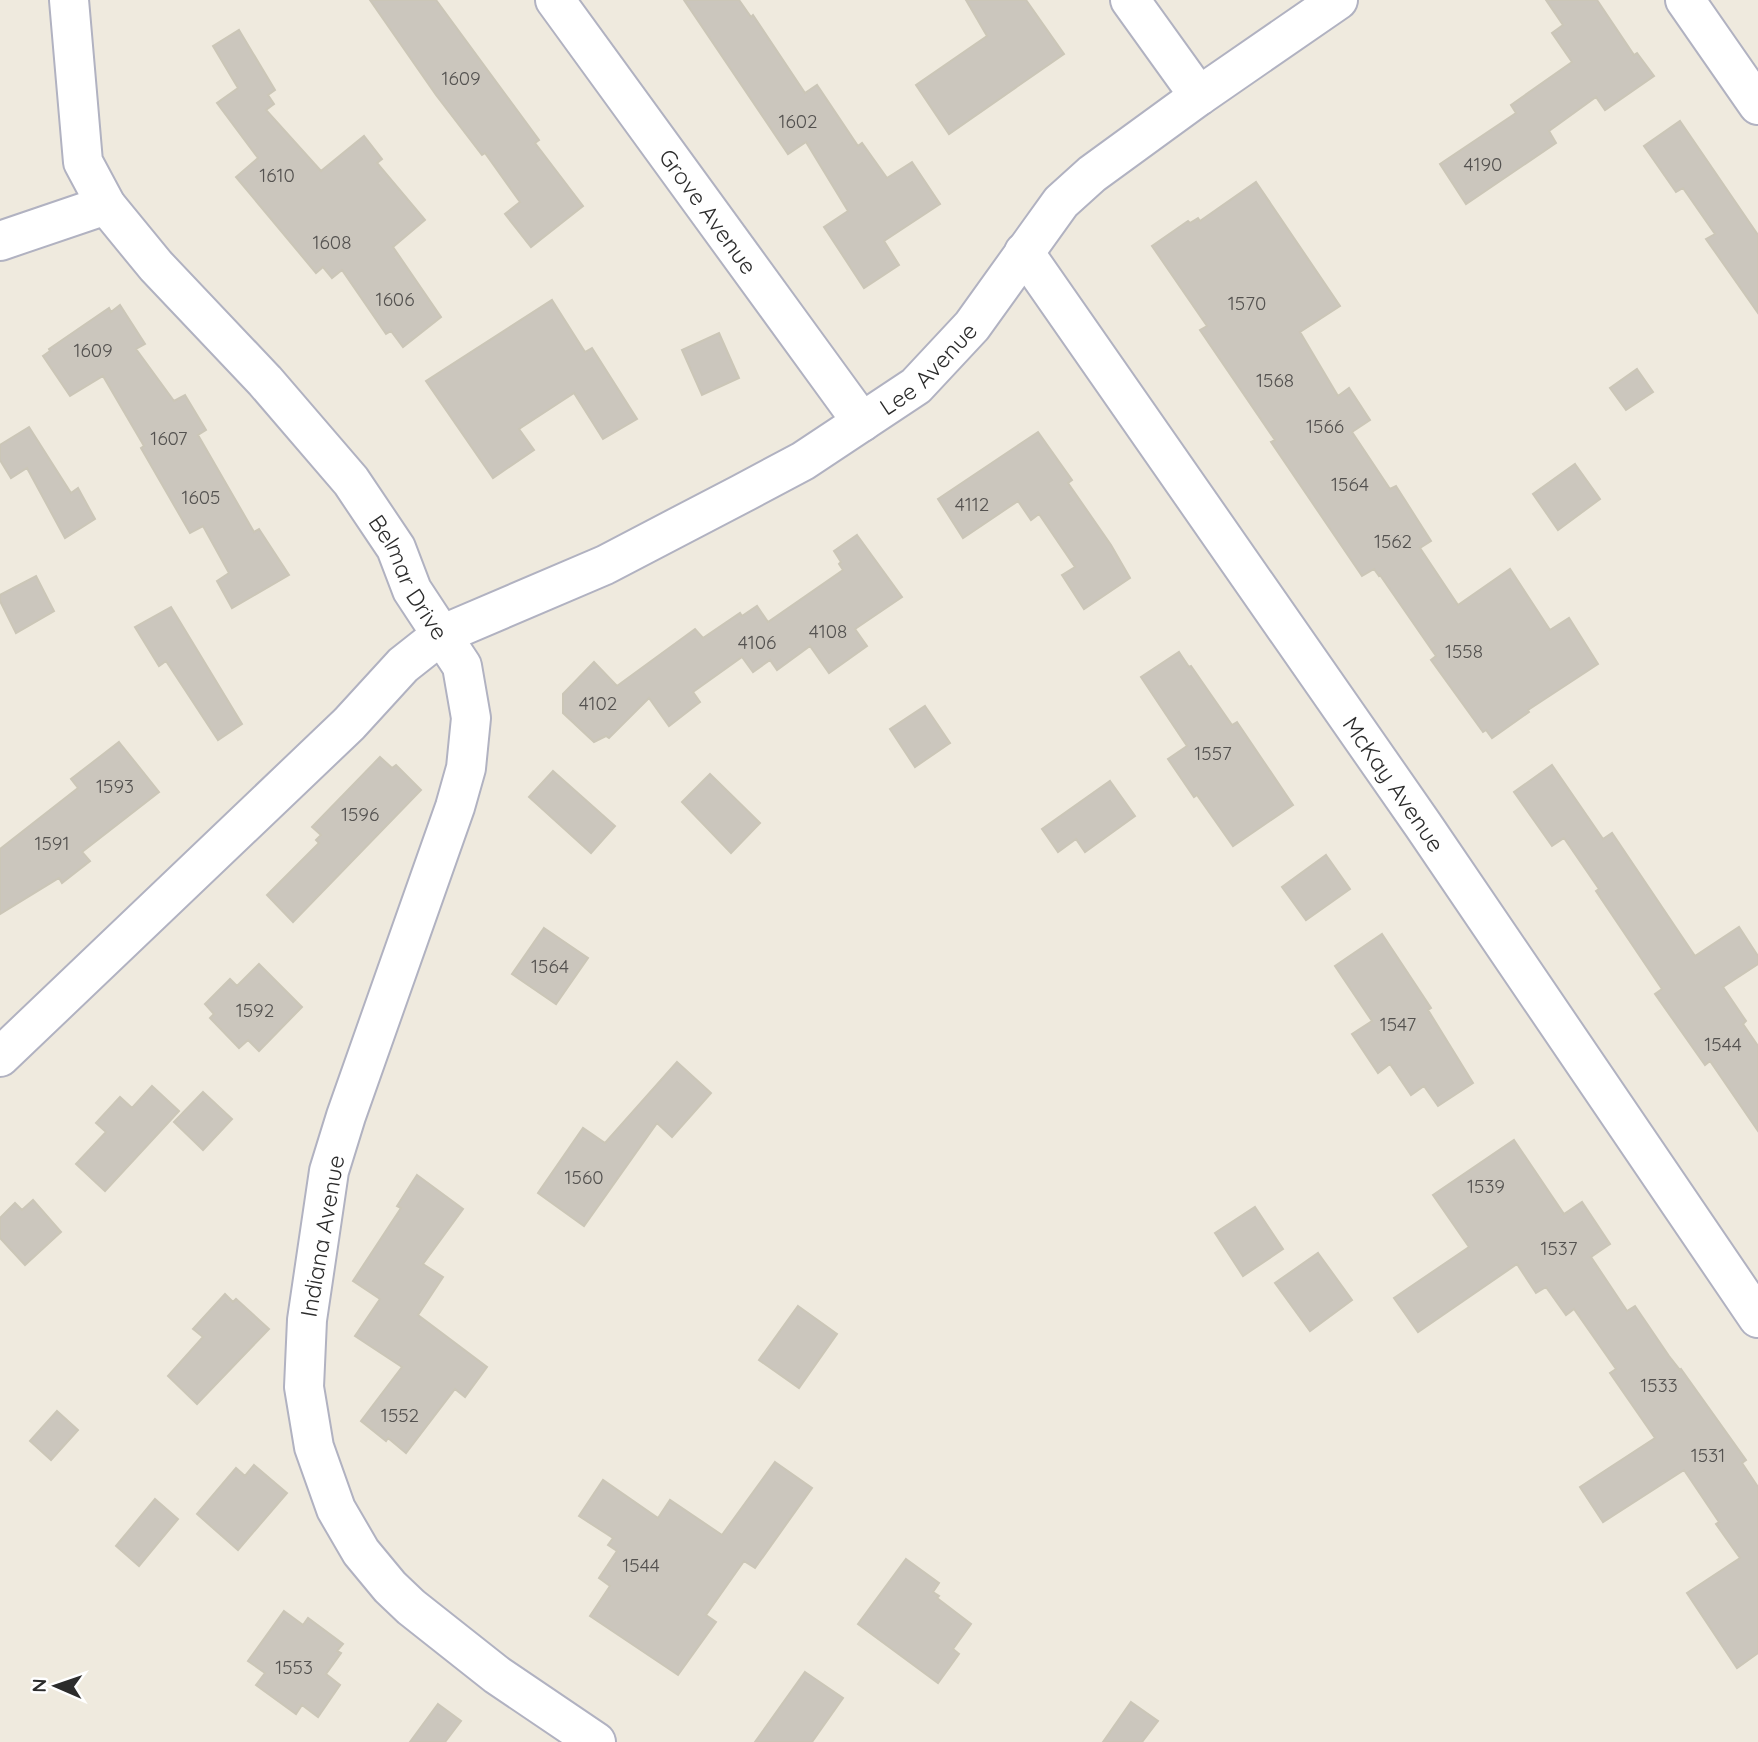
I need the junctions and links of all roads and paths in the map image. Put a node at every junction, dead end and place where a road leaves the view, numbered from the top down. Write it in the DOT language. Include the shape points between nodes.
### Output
graph roads {
  1 [pos="69,0"];
  2 [pos="555,0"];
  3 [pos="1130,0"];
  4 [pos="1338,0"];
  5 [pos="1685,0"];
  6 [pos="1199,96"];
  7 [pos="1758,105"];
  8 [pos="106,205"];
  9 [pos="0,241"];
  10 [pos="1024,252"];
  11 [pos="862,422"];
  12 [pos="440,635"];
  13 [pos="0,1057"];
  14 [pos="1758,1318"];
  15 [pos="596,1742"];
  1 -- 8 [label="street, Belmar Drive" via="83,162"];
  2 -- 11 [label="street, Grove Avenue"];
  3 -- 6 [label="street"];
  4 -- 6 [label="street, Lee Avenue"];
  5 -- 7 [label="street"];
  6 -- 10 [label="street, Lee Avenue" via="1092,174 1061,202"];
  8 -- 9 [label="street"];
  8 -- 12 [label="street, Belmar Drive" via="351,481 396,548 412,590"];
  10 -- 11 [label="street, Lee Avenue" via="972,326 916,386"];
  10 -- 14 [label="street, McKay Avenue" via="1423,825"];
  11 -- 12 [label="street, Lee Avenue" via="803,461 606,565"];
  12 -- 13 [label="street, Belmar Drive" via="403,665 349,724"];
  12 -- 15 [label="street, Indiana Avenue" via="462,666 471,718 466,768 329,1171 307,1320 304,1387 314,1447 336,1508 361,1552 411,1607 497,1675"];
}
